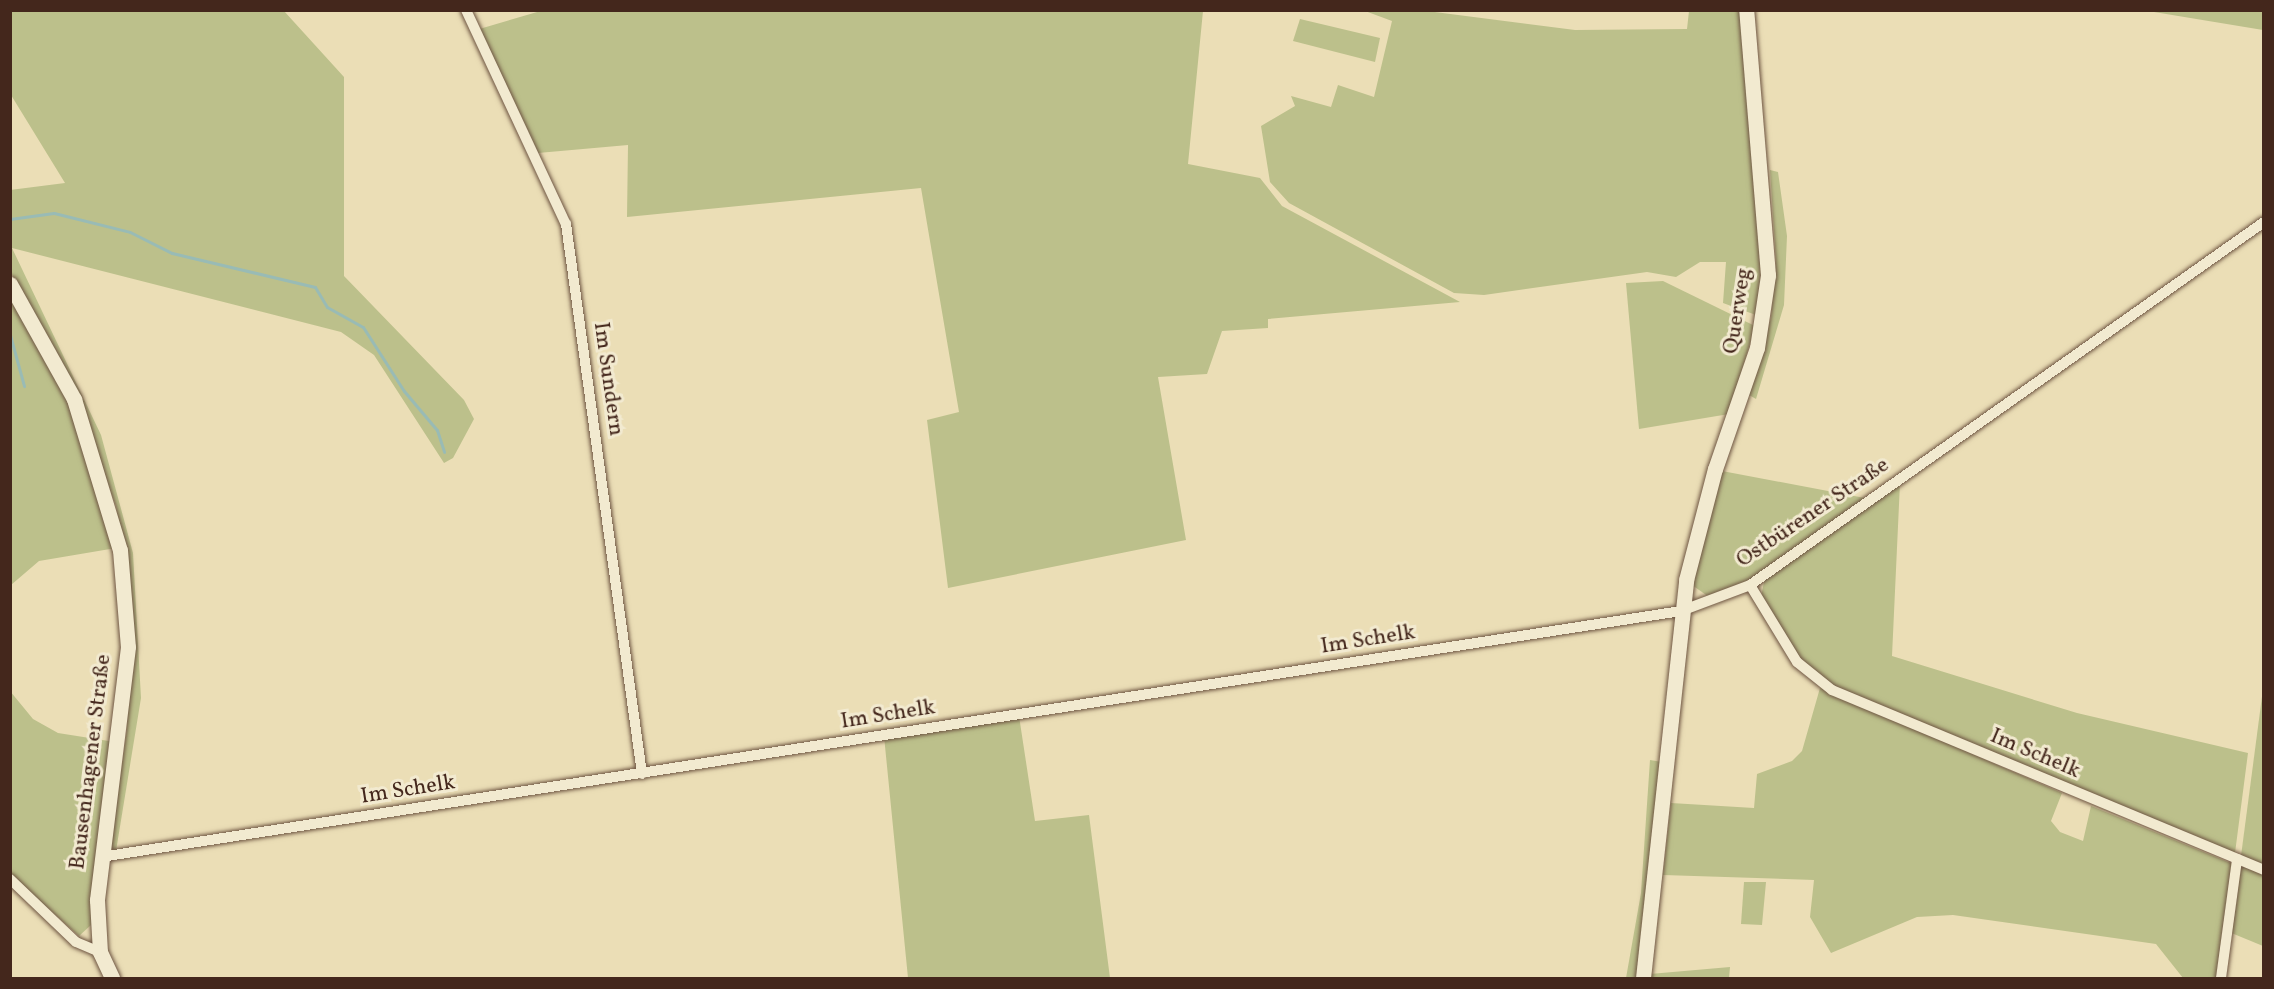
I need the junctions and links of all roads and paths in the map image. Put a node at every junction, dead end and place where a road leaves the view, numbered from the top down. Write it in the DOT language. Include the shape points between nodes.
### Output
graph roads {
  1 [pos="466,10"];
  2 [pos="1746,10"];
  3 [pos="2264,222"];
  4 [pos="10,284"];
  5 [pos="1750,585"];
  6 [pos="1681,611"];
  7 [pos="642,774"];
  8 [pos="101,857"];
  9 [pos="2237,859"];
  10 [pos="2264,870"];
  11 [pos="10,879"];
  12 [pos="100,952"];
  13 [pos="112,978"];
  14 [pos="1643,978"];
  15 [pos="2221,978"];
  1 -- 7 [label="street, Im Sundern" via="566,224"];
  2 -- 6 [label="street, Querweg" via="1768,275 1757,348 1698,525"];
  3 -- 5 [label="street, Ostbürener Straße"];
  4 -- 8 [label="street, Bausenhagener Straße" via="74,399 120,550 128,647 120,746"];
  5 -- 6 [label="street, Ostbürener Straße"];
  5 -- 9 [label="street, Im Schelk" via="1797,662 1833,690"];
  6 -- 7 [label="street, Im Schelk"];
  6 -- 14 [label="street"];
  7 -- 8 [label="street, Im Schelk"];
  8 -- 12 [label="street, Bausenhagener Straße"];
  9 -- 10 [label="street, Im Schelk"];
  9 -- 15 [label="street"];
  11 -- 12 [label="street" via="76,942"];
  12 -- 13 [label="street, Bausenhagener Straße"];
}
